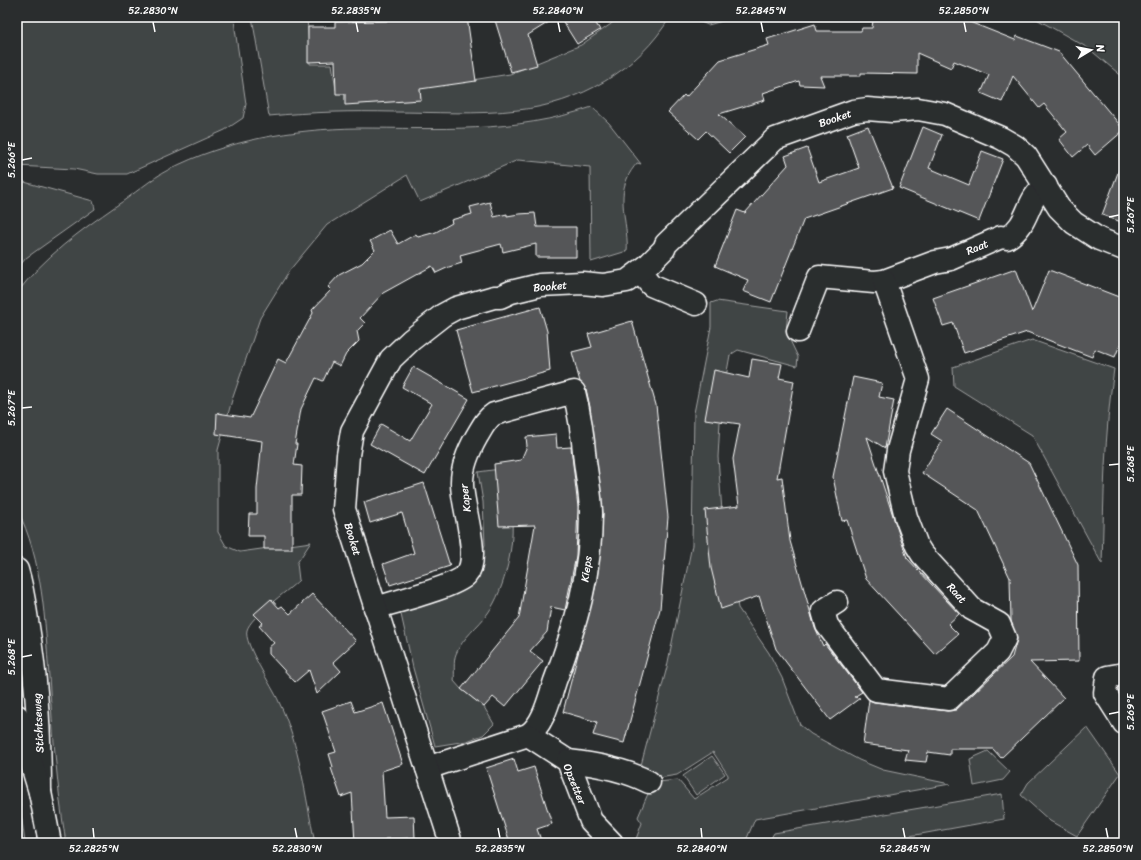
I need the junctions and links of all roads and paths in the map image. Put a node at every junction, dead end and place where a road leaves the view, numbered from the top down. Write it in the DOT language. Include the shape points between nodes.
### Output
graph roads {
  1 [pos="1046,186"];
  2 [pos="1124,249"];
  3 [pos="640,272"];
  4 [pos="884,281"];
  5 [pos="696,304"];
  6 [pos="798,331"];
  7 [pos="574,392"];
  8 [pos="17,570"];
  9 [pos="837,602"];
  10 [pos="375,608"];
  11 [pos="25,657"];
  12 [pos="1124,674"];
  13 [pos="17,716"];
  14 [pos="1124,723"];
  15 [pos="528,735"];
  16 [pos="568,761"];
  17 [pos="426,768"];
  18 [pos="649,782"];
  19 [pos="40,792"];
  20 [pos="50,843"];
  21 [pos="450,843"];
  22 [pos="612,843"];
  1 -- 2 [label="street, Booket" via="1059,208 1074,223 1099,239"];
  1 -- 3 [label="street, Booket" via="1026,156 1015,146 944,114 918,109 853,111 787,134 770,143"];
  1 -- 4 [label="street, Raat" via="1037,191 1021,225 1007,238 1001,237 951,258"];
  3 -- 5 [label="street" via="651,285"];
  3 -- 10 [label="street, Booket" via="620,283 540,285 456,308 411,340 391,359 352,431 344,489 344,509"];
  4 -- 6 [label="street, Raat" via="820,277"];
  4 -- 9 [label="street, Raat" via="918,379 898,450 895,471 906,517 922,554 972,610 999,624 1005,638 998,652 949,699 876,690 827,625 822,611"];
  7 -- 10 [label="street, Kaper" via="494,414 486,421 471,447 463,476 462,489 472,549 472,562 467,574 446,586"];
  7 -- 15 [label="street, Kieps" via="580,418 591,511 584,585 574,631 537,726"];
  8 -- 11 [label="street, Stichtseweg" via="22,585"];
  10 -- 17 [label="street, Booket"];
  11 -- 19 [label="street, Stichtseweg" via="40,725"];
  12 -- 14 [label="street" via="1107,677 1105,693"];
  13 -- 19 [label="street, Stichtseweg"];
  15 -- 16 [label="street, Opzetter"];
  15 -- 17 [label="street"];
  16 -- 18 [label="street" via="591,763 635,775"];
  16 -- 22 [label="street, Opzetter" via="591,821"];
  17 -- 21 [label="street, Booket"];
  19 -- 20 [label="street, Stichtseweg"];
}
